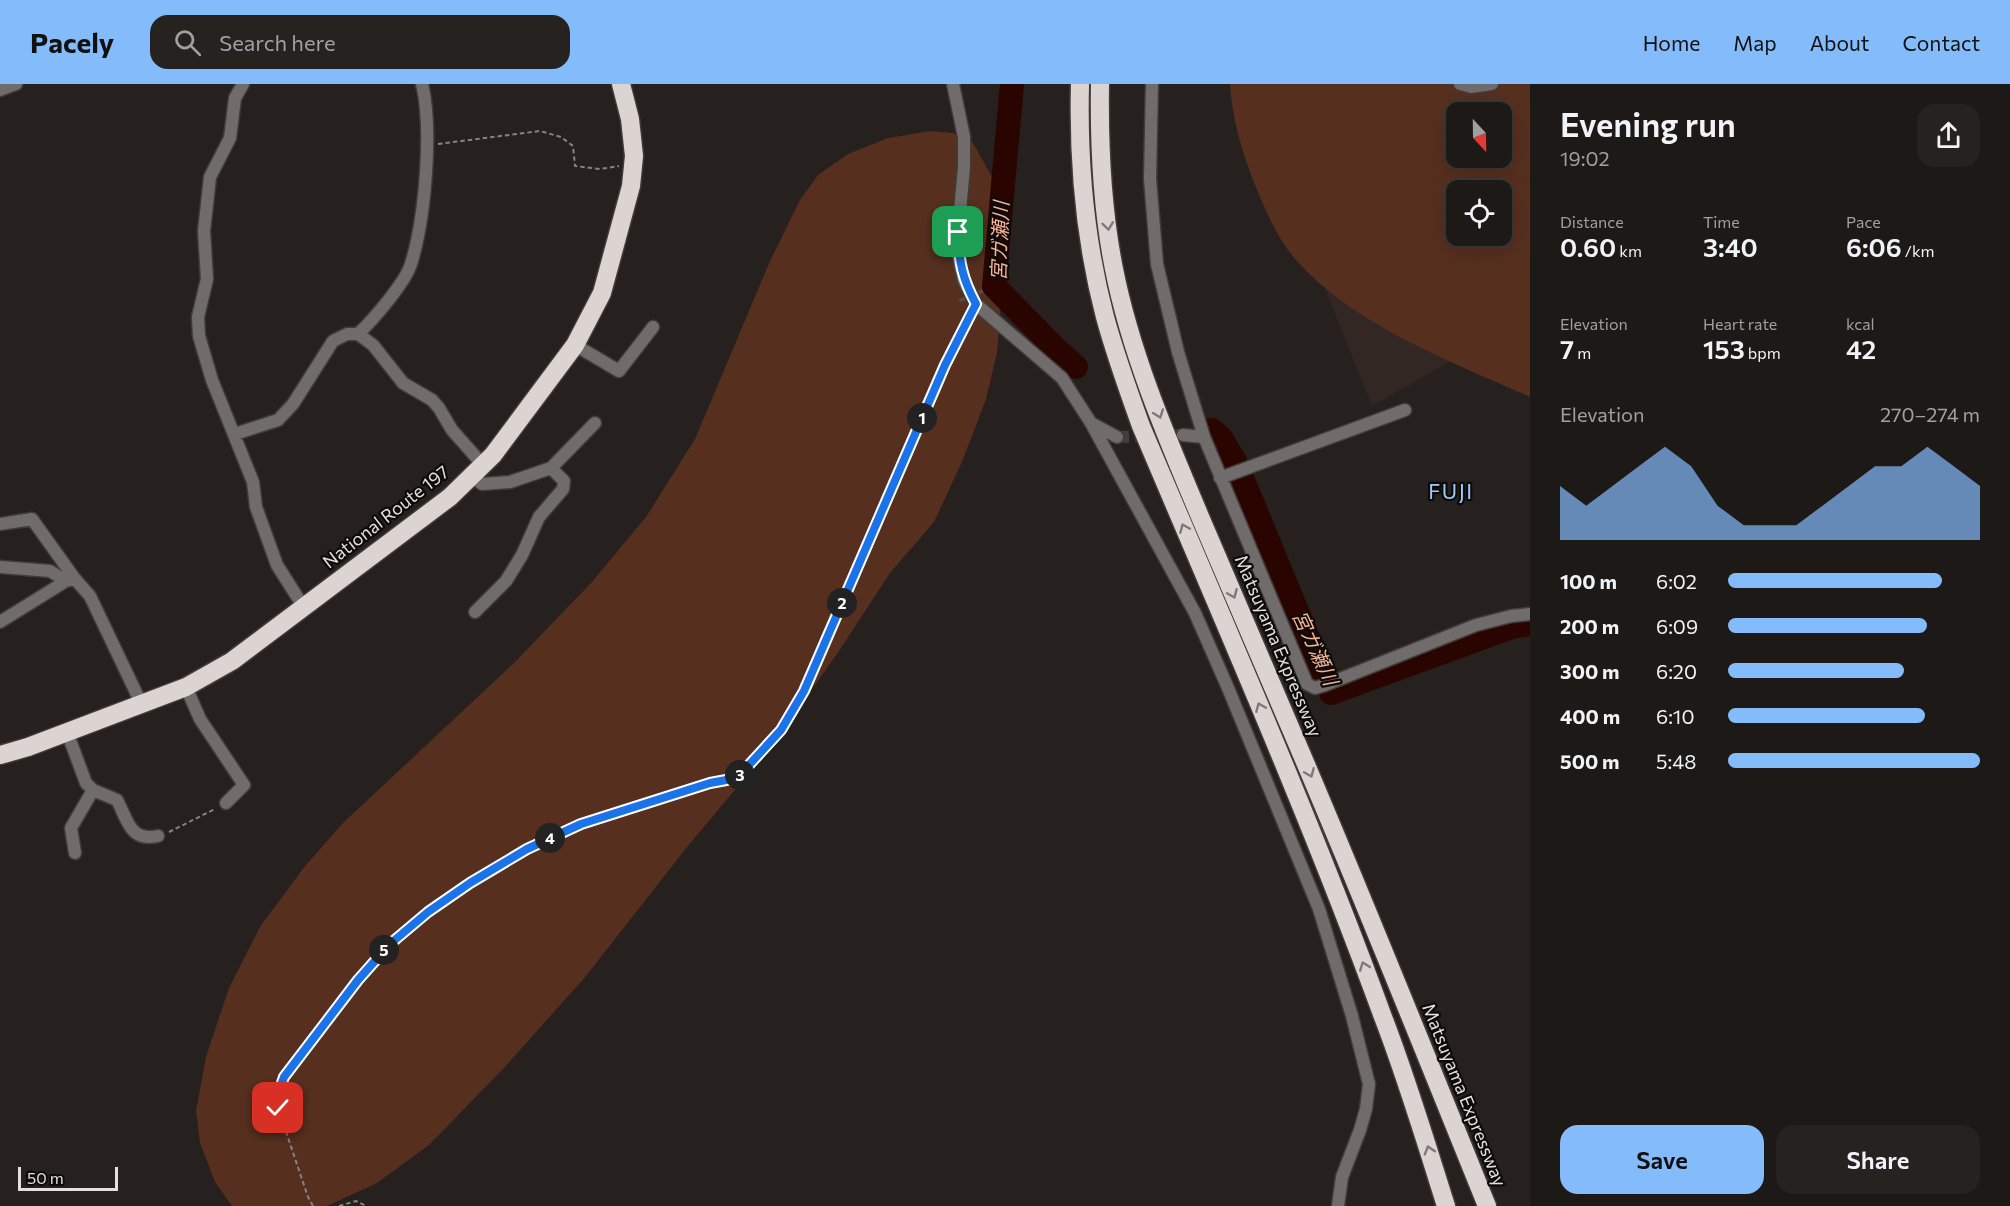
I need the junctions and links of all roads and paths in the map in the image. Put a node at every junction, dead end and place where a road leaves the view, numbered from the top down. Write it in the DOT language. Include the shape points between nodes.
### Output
graph roads {
  1 [pos="16,84"];
  2 [pos="243,84"];
  3 [pos="422,84"];
  4 [pos="621,84"];
  5 [pos="953,84"];
  6 [pos="1078,84"];
  7 [pos="1101,84"];
  8 [pos="1112,84"];
  9 [pos="1152,84"];
  10 [pos="1460,84"];
  11 [pos="1492,84"];
  12 [pos="0,90"];
  13 [pos="427,146"];
  14 [pos="633,163"];
  15 [pos="1104,188"];
  16 [pos="976,304"];
  17 [pos="653,327"];
  18 [pos="358,334"];
  19 [pos="575,345"];
  20 [pos="1405,410"];
  21 [pos="595,423"];
  22 [pos="1091,423"];
  23 [pos="236,434"];
  24 [pos="1183,435"];
  25 [pos="1117,437"];
  26 [pos="1204,437"];
  27 [pos="552,468"];
  28 [pos="477,470"];
  29 [pos="1220,478"];
  30 [pos="0,525"];
  31 [pos="0,567"];
  32 [pos="71,580"];
  33 [pos="303,606"];
  34 [pos="475,612"];
  35 [pos="1530,614"];
  36 [pos="0,622"];
  37 [pos="186,687"];
  38 [pos="142,705"];
  39 [pos="67,732"];
  40 [pos="0,754"];
  41 [pos="93,790"];
  42 [pos="226,803"];
  43 [pos="158,836"];
  44 [pos="75,853"];
  45 [pos="313,1206"];
  46 [pos="339,1206"];
  47 [pos="366,1206"];
  48 [pos="1338,1206"];
  49 [pos="1446,1206"];
  50 [pos="1487,1206"];
  1 -- 12 [label="street"];
  2 -- 23 [label="street" via="235,98 230,138 210,177 204,231 207,279 198,317 199,336 212,380"];
  3 -- 13 [label="street"];
  4 -- 14 [label="highway, National Route 197" via="630,119"];
  5 -- 16 [label="street" via="964,137 958,255 964,281"];
  49 -- 6 [label="highway, one-way" via="1384,1017 1320,851 1141,426 1118,362 1094,272 1083,191"];
  7 -- 15 [label="highway, Matsuyama Expressway"];
  8 -- 15 [label="highway"];
  9 -- 26 [label="street" via="1150,179 1157,264"];
  10 -- 11 [label="street"];
  13 -- 14 [label="path" via="540,131 561,137 573,146 575,166 600,169"];
  13 -- 18 [label="street" via="411,266"];
  14 -- 19 [label="highway, National Route 197" via="631,186 602,293"];
  15 -- 50 [label="highway, Matsuyama Expressway, one-way" via="1114,269 1124,311 1160,419"];
  16 -- 22 [label="street" via="1062,378"];
  16 -- 45 [label="path" via="940,376 804,691 781,730 756,758 737,778 581,824 527,849 470,883 390,944 290,1068 278,1094 278,1108"];
  17 -- 19 [label="street" via="619,371"];
  18 -- 23 [label="street" via="333,341 293,404 278,420"];
  18 -- 28 [label="street" via="373,345 403,383 439,408"];
  19 -- 28 [label="highway, National Route 197" via="493,455"];
  20 -- 29 [label="street"];
  21 -- 27 [label="street"];
  22 -- 25 [label="street"];
  22 -- 48 [label="street" via="1195,613 1319,909 1369,1084 1360,1130 1341,1178"];
  23 -- 33 [label="street" via="277,565"];
  24 -- 26 [label="street"];
  26 -- 29 [label="street"];
  27 -- 28 [label="street" via="510,482 482,484"];
  27 -- 34 [label="street" via="564,481 563,489 538,518 506,581"];
  28 -- 33 [label="highway, National Route 197" via="450,497"];
  29 -- 35 [label="street" via="1308,684 1315,688 1476,626"];
  30 -- 32 [label="street" via="32,519"];
  31 -- 32 [label="street" via="50,571"];
  32 -- 36 [label="street"];
  32 -- 38 [label="street" via="90,596"];
  33 -- 37 [label="highway, National Route 197" via="232,661"];
  37 -- 38 [label="highway, National Route 197"];
  37 -- 42 [label="street" via="200,719 244,785"];
  38 -- 39 [label="highway, National Route 197"];
  39 -- 40 [label="highway, National Route 197"];
  39 -- 41 [label="street" via="86,783"];
  41 -- 43 [label="street" via="117,800 139,837"];
  41 -- 44 [label="street" via="71,828"];
  42 -- 43 [label="path"];
  46 -- 47 [label="path" via="356,1201"];
}
